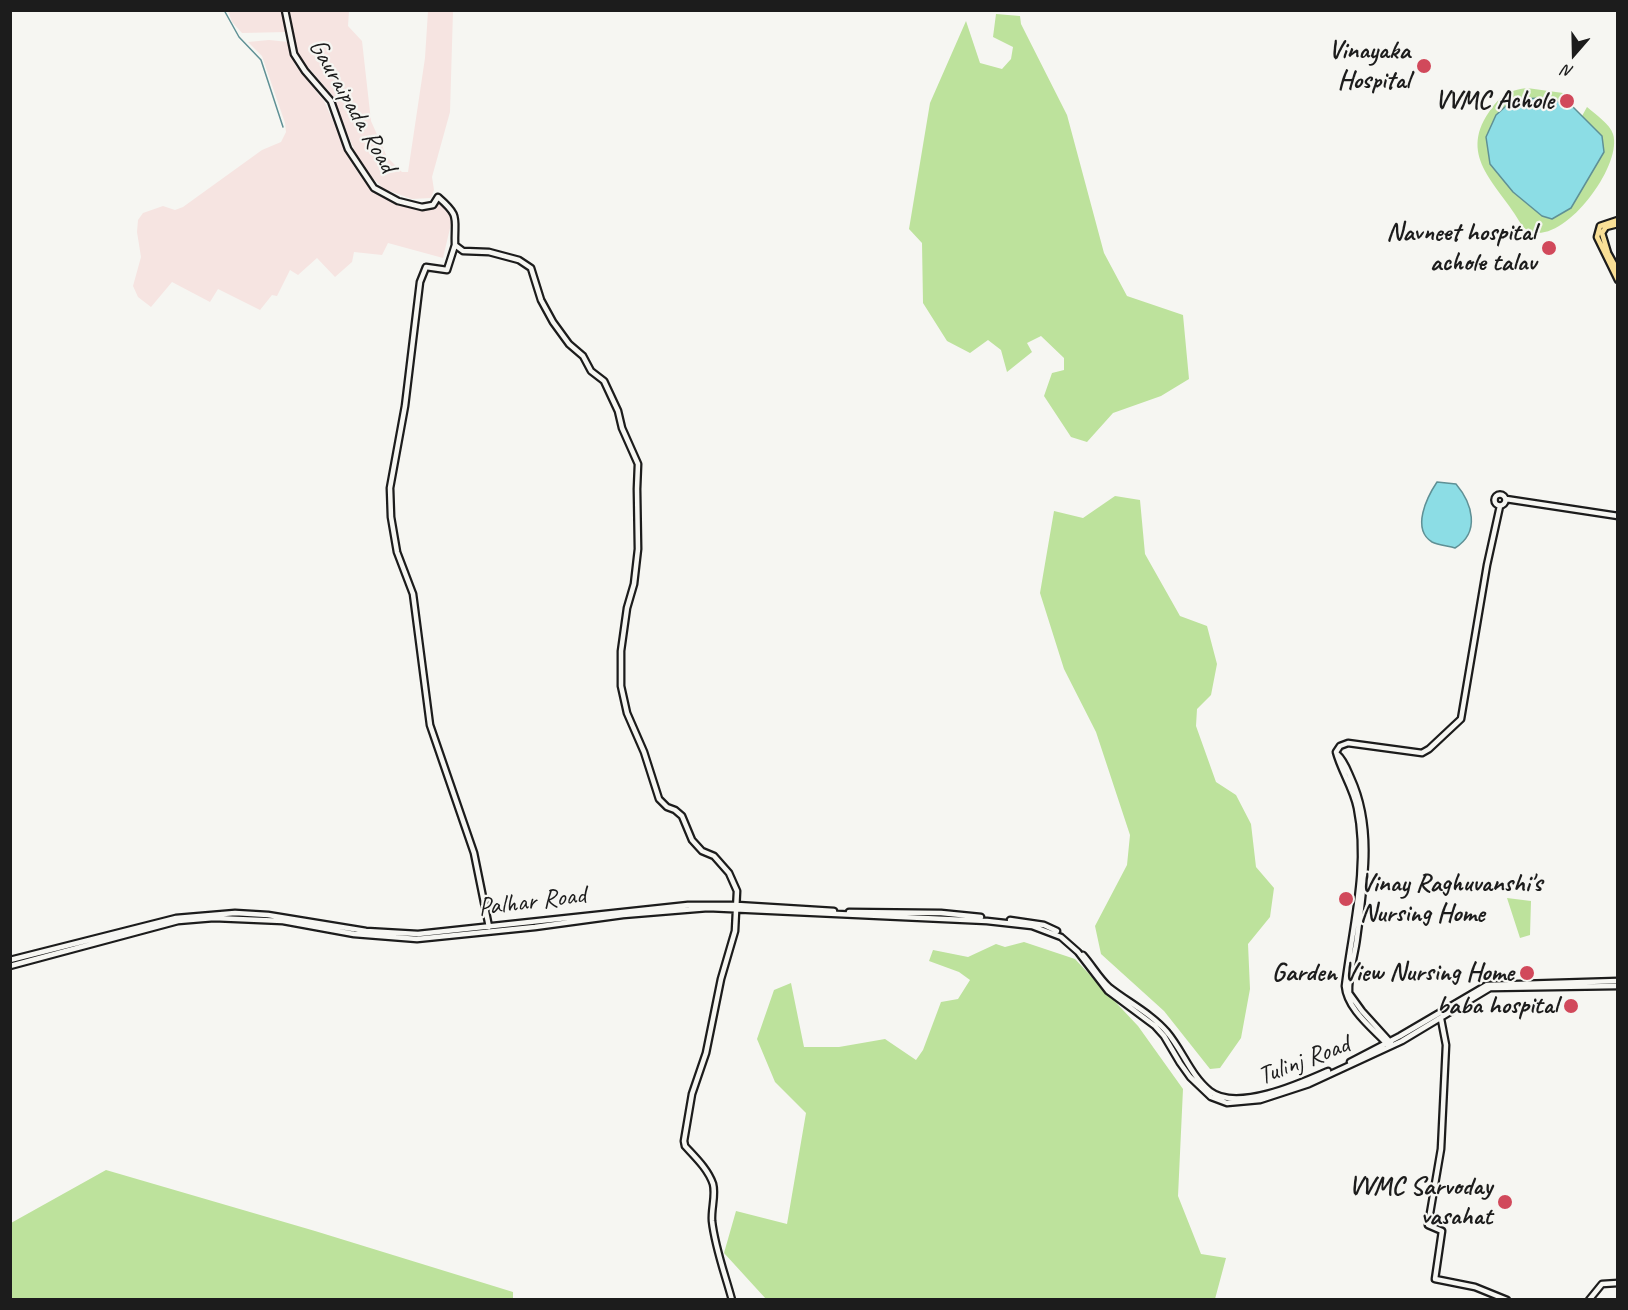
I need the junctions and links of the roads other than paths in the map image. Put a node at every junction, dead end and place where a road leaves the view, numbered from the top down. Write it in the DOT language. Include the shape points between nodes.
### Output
graph roads {
  1 [pos="285,10"];
  2 [pos="1617,222"];
  3 [pos="455,245"];
  4 [pos="1617,272"];
  5 [pos="1617,280"];
  6 [pos="1506,499"];
  7 [pos="1500,506"];
  8 [pos="1617,516"];
  9 [pos="737,907"];
  10 [pos="489,927"];
  11 [pos="1062,935"];
  12 [pos="10,960"];
  13 [pos="10,966"];
  14 [pos="1617,981"];
  15 [pos="1617,986"];
  16 [pos="1441,1016"];
  17 [pos="1390,1044"];
  18 [pos="1617,1283"];
  19 [pos="732,1299"];
  20 [pos="1507,1299"];
  21 [pos="1589,1299"];
  1 -- 3 [label="street, Gauraipada Road" via="294,54 331,100 348,149 374,188 398,201 422,207 433,205 438,197 453,210"];
  2 -- 4 [label="main road" via="1602,233"];
  2 -- 5 [label="main road" via="1600,226 1597,237"];
  3 -- 9 [label="street" via="463,251 501,255 531,268 553,322 591,371 604,381 618,411 639,464 638,551 621,651 621,686 627,713 660,799 682,816 692,840 702,851 714,856 729,873 737,891"];
  3 -- 10 [label="street" via="447,270 426,267 420,282 405,406 390,488 391,517 397,552 413,594 430,725 474,853"];
  6 -- 7 [label="street"];
  6 -- 7 [label="street" via="1502,495 1496,497 1495,503"];
  6 -- 8 [label="street"];
  7 -- 17 [label="street" via="1461,719 1422,753 1348,743 1340,746 1337,754 1361,805 1366,850 1349,986 1352,998"];
  9 -- 10 [label="street, Palhar Road" via="634,909"];
  9 -- 11 [label="street, Palhar Road" via="987,921 1032,926"];
  9 -- 13 [label="street, Palhar Road" via="665,911 417,939 354,934 283,921 214,918 178,921"];
  9 -- 19 [label="street" via="735,931 706,1053 692,1094 684,1141 712,1184 712,1224"];
  10 -- 12 [label="street, Palhar Road" via="406,934 235,913 176,918"];
  11 -- 17 [label="street, Tulinj Road" via="1076,946 1107,985 1167,1032 1192,1071 1219,1097 1251,1098 1265,1094"];
  14 -- 16 [label="street, Tulinj Road" via="1491,984"];
  15 -- 16 [label="street, Tulinj Road" via="1490,988"];
  16 -- 17 [label="street, Tulinj Road"];
  16 -- 20 [label="street" via="1446,1045 1441,1149 1428,1226 1442,1231 1435,1279"];
  18 -- 21 [label="street" via="1602,1284"];
}
